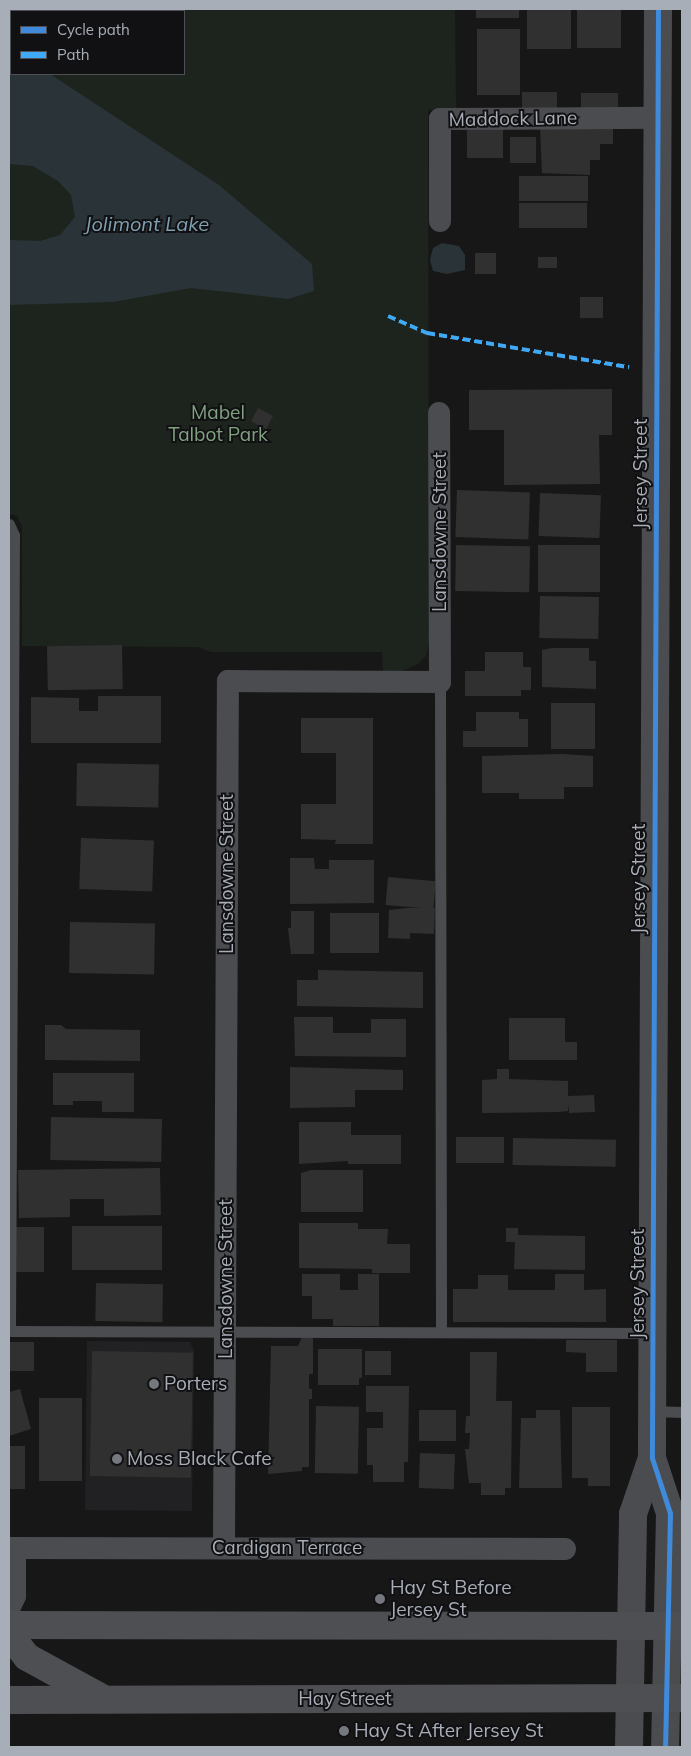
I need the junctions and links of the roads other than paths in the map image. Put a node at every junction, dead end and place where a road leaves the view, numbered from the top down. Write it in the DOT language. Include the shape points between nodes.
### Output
graph roads {
  1 [pos="658,9"];
  2 [pos="658,118"];
  3 [pos="440,221"];
  4 [pos="439,413"];
  5 [pos="9,524"];
  6 [pos="440,682"];
  7 [pos="9,1331"];
  8 [pos="226,1332"];
  9 [pos="441,1332"];
  10 [pos="653,1333"];
  11 [pos="652,1411"];
  12 [pos="682,1412"];
  13 [pos="652,1458"];
  14 [pos="676,1532"];
  15 [pos="224,1547"];
  16 [pos="12,1548"];
  17 [pos="565,1549"];
  18 [pos="9,1610"];
  19 [pos="9,1625"];
  20 [pos="631,1626"];
  21 [pos="676,1626"];
  22 [pos="9,1634"];
  23 [pos="675,1698"];
  24 [pos="103,1699"];
  25 [pos="630,1699"];
  26 [pos="9,1700"];
  27 [pos="629,1747"];
  28 [pos="665,1747"];
  1 -- 2 [label="street, Jersey Street"];
  2 -- 3 [label="street, Maddock Lane" via="440,119"];
  2 -- 10 [label="street, Jersey Street"];
  4 -- 6 [label="street, Lansdowne Street"];
  5 -- 7 [label="lane" via="14,535"];
  6 -- 8 [label="street, Lansdowne Street" via="228,681"];
  6 -- 9 [label="lane"];
  7 -- 8 [label="lane"];
  8 -- 9 [label="lane"];
  8 -- 15 [label="street, Lansdowne Street"];
  9 -- 10 [label="lane"];
  10 -- 11 [label="street, Jersey Street"];
  11 -- 12 [label="lane"];
  11 -- 13 [label="street, Jersey Street"];
  13 -- 14 [label="street, Jersey Street"];
  13 -- 20 [label="street, Jersey Street" via="633,1514"];
  14 -- 21 [label="street, Jersey Street"];
  15 -- 16 [label="street, Cardigan Terrace"];
  15 -- 17 [label="street, Cardigan Terrace"];
  16 -- 18 [label="street" via="15,1596"];
  19 -- 20 [label="main road"];
  20 -- 21 [label="main road"];
  20 -- 25 [label="street, Jersey Street"];
  21 -- 23 [label="street, Jersey Street"];
  22 -- 24 [label="main road" via="27,1657"];
  23 -- 25 [label="main road, Hay Street"];
  23 -- 28 [label="street, Jersey Street"];
  24 -- 25 [label="main road, Hay Street"];
  24 -- 26 [label="main road, Hay Street"];
  25 -- 27 [label="street, Jersey Street"];
}
